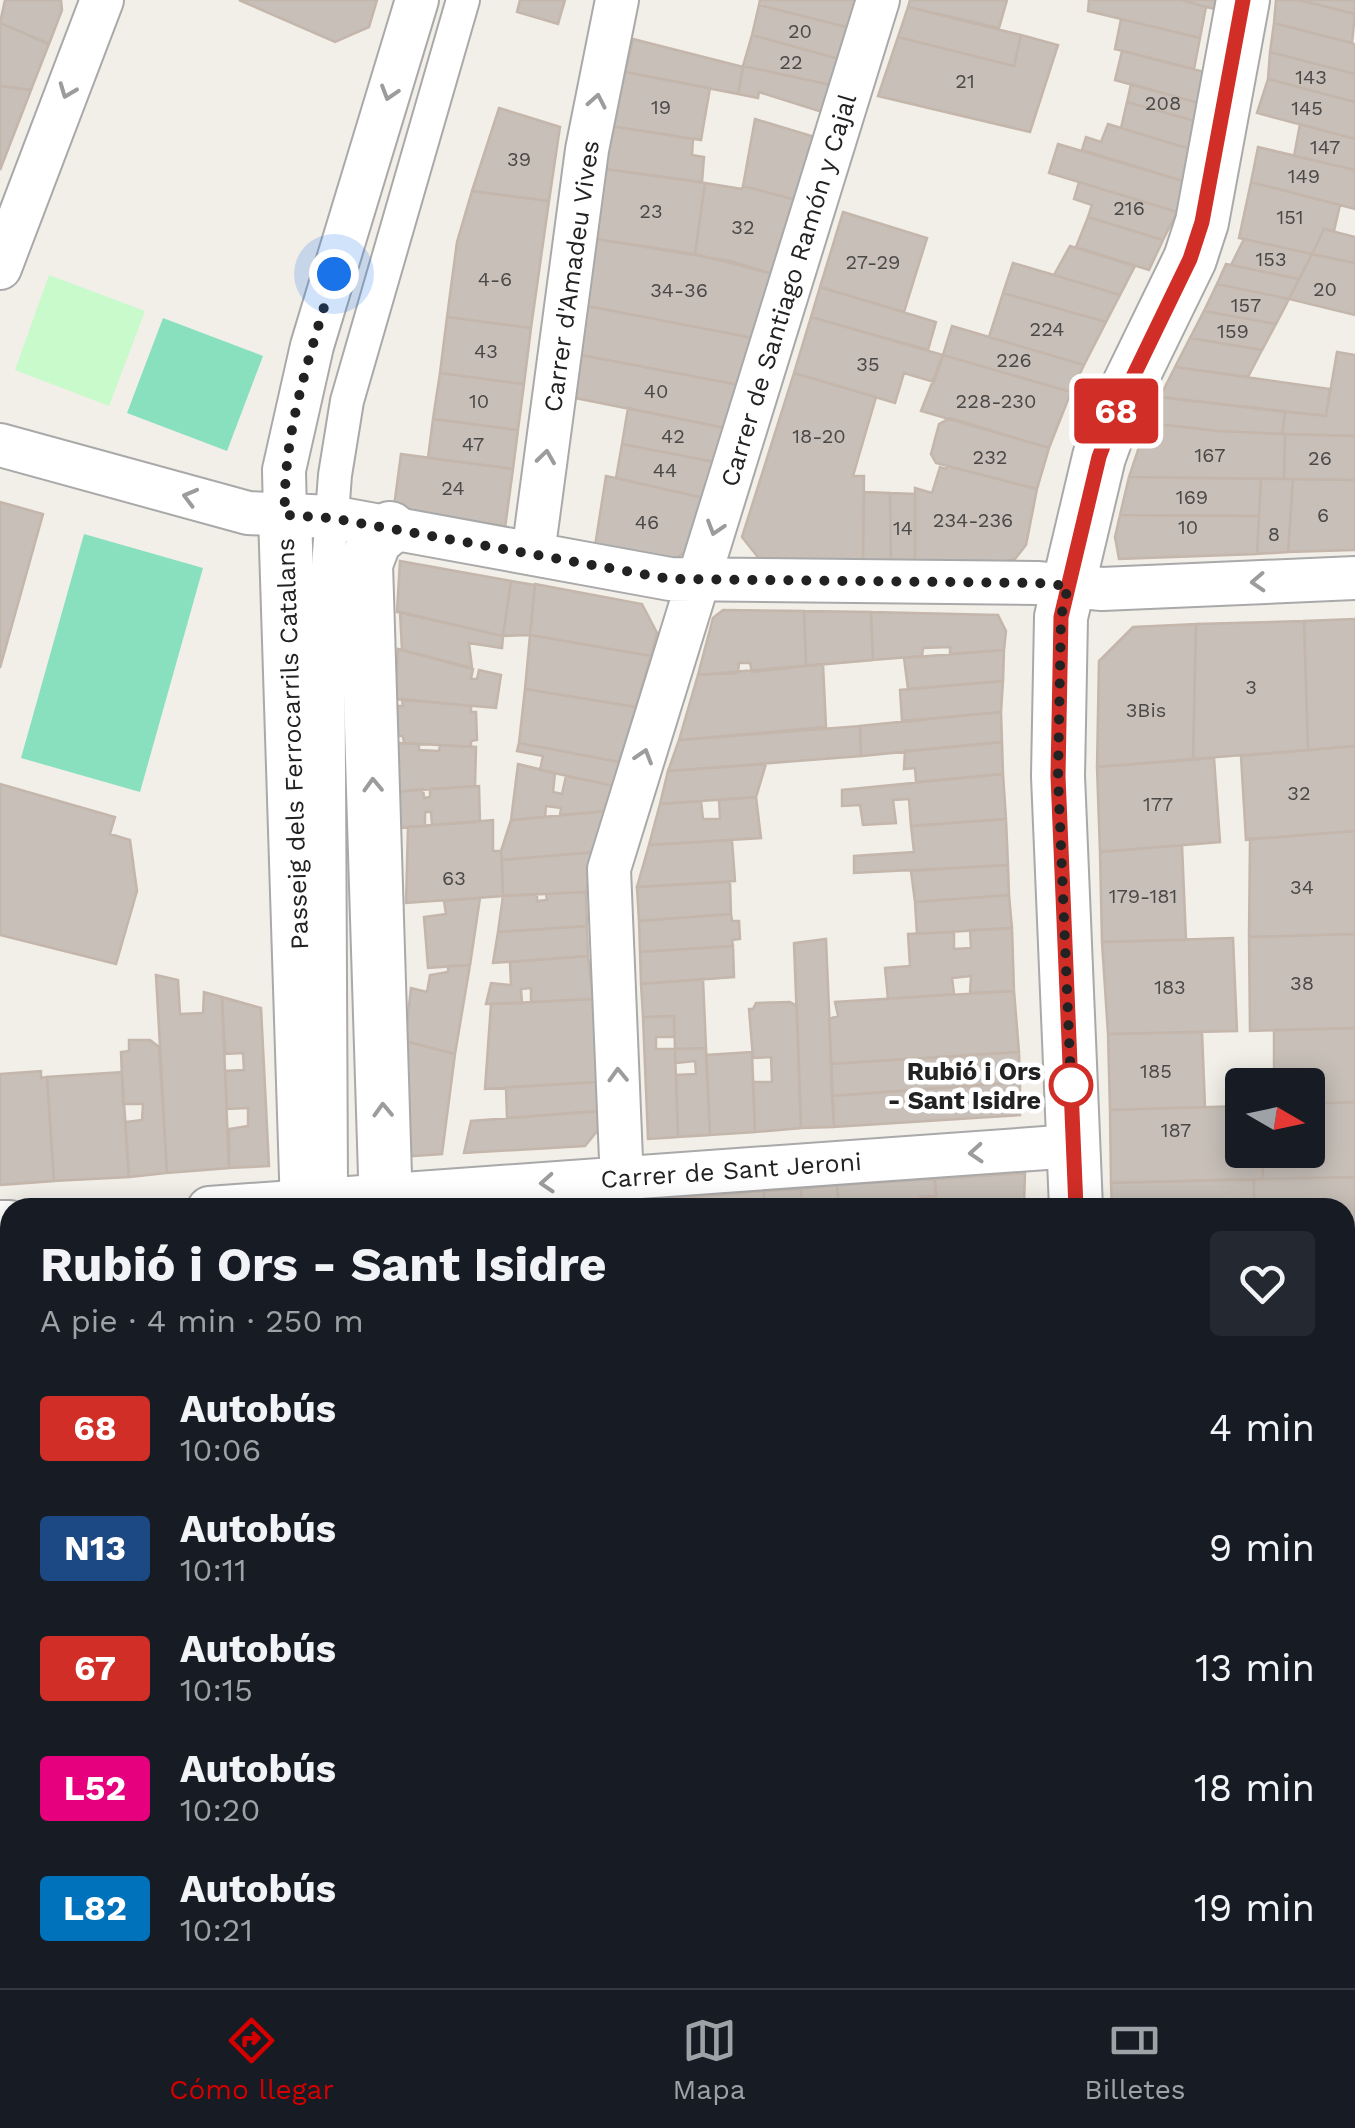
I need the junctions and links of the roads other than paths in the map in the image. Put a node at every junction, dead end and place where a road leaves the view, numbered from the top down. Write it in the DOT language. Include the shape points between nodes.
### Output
graph roads {
  1 [pos="102,0"];
  2 [pos="417,0"];
  3 [pos="463,0"];
  4 [pos="617,0"];
  5 [pos="878,0"];
  6 [pos="1243,0"];
  7 [pos="0,268"];
  8 [pos="0,446"];
  9 [pos="308,516"];
  10 [pos="390,528"];
  11 [pos="533,554"];
  12 [pos="1355,578"];
  13 [pos="699,580"];
  14 [pos="1068,586"];
  15 [pos="1074,1146"];
  16 [pos="623,1193"];
  17 [pos="319,1198"];
  18 [pos="386,1198"];
  19 [pos="475,1198"];
  20 [pos="1076,1198"];
  1 -- 7 [label="street, one-way"];
  2 -- 9 [label="street, Passeig dels Ferrocarrils Catalans, one-way" via="312,346 284,470"];
  3 -- 9 [label="street, Passeig dels Ferrocarrils Catalans"];
  11 -- 4 [label="street, Carrer d'Amadeu Vives, one-way" via="587,150"];
  5 -- 13 [label="street, Carrer de Santiago Ramón y Cajal, one-way"];
  6 -- 14 [label="street" via="1202,222 1099,457"];
  9 -- 8 [label="street, one-way" via="248,513"];
  9 -- 10 [label="street"];
  9 -- 17 [label="street, Passeig dels Ferrocarrils Catalans"];
  10 -- 11 [label="street"];
  18 -- 10 [label="street, one-way" via="366,564 375,540"];
  11 -- 13 [label="street"];
  12 -- 14 [label="street, one-way"];
  13 -- 14 [label="street"];
  16 -- 13 [label="street, Carrer de Santiago Ramón y Cajal, one-way" via="609,869"];
  14 -- 15 [label="street" via="1061,617 1058,776"];
  15 -- 16 [label="street, Carrer de Sant Jeroni, one-way"];
  15 -- 20 [label="street"];
  16 -- 19 [label="street, Carrer de Sant Jeroni, one-way"];
}
